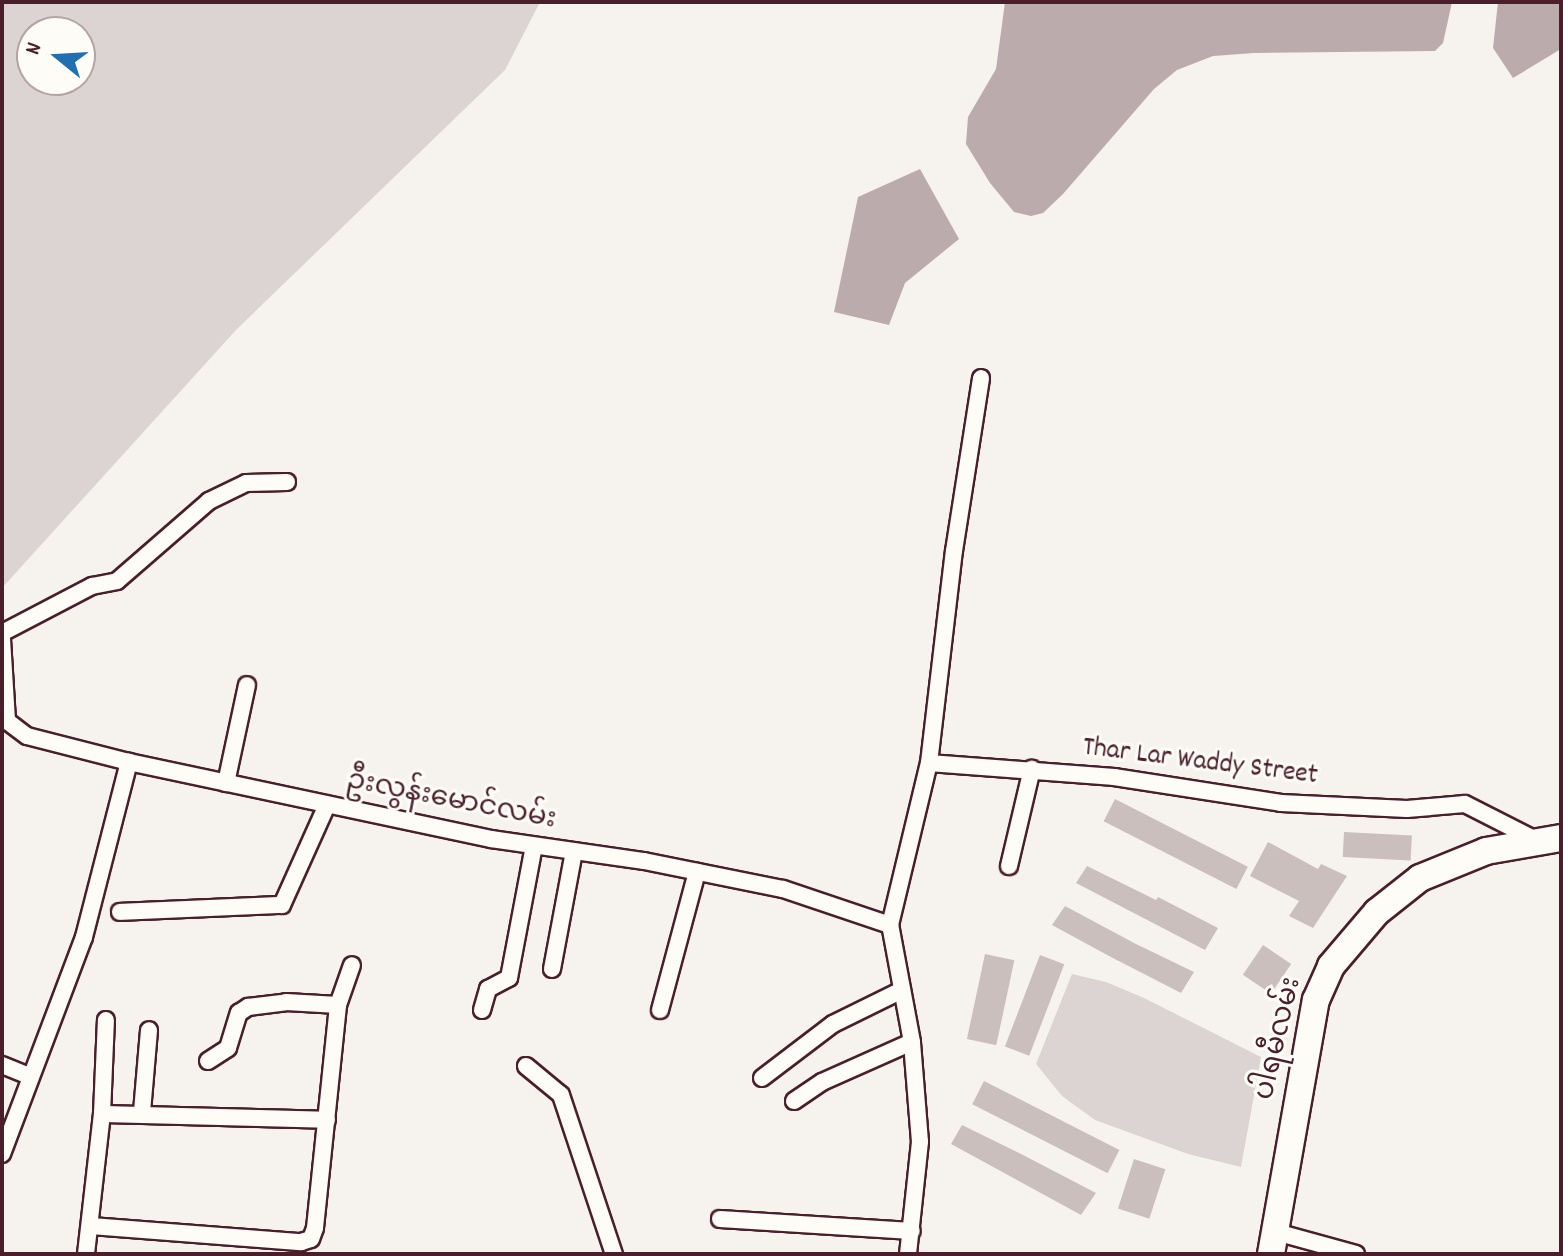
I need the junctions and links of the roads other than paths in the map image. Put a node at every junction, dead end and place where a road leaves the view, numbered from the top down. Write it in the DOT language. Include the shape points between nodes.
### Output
graph roads {
  1 [pos="981,378"];
  2 [pos="287,482"];
  3 [pos="2,633"];
  4 [pos="2,639"];
  5 [pos="247,685"];
  6 [pos="129,762"];
  7 [pos="929,763"];
  8 [pos="1032,769"];
  9 [pos="226,783"];
  10 [pos="327,805"];
  11 [pos="1550,840"];
  12 [pos="534,846"];
  13 [pos="574,851"];
  14 [pos="1009,866"];
  15 [pos="697,872"];
  16 [pos="120,912"];
  17 [pos="890,925"];
  18 [pos="352,965"];
  19 [pos="552,969"];
  20 [pos="902,990"];
  21 [pos="338,1005"];
  22 [pos="482,1010"];
  23 [pos="660,1010"];
  24 [pos="106,1020"];
  25 [pos="149,1030"];
  26 [pos="912,1042"];
  27 [pos="208,1061"];
  28 [pos="2,1065"];
  29 [pos="526,1066"];
  30 [pos="29,1076"];
  31 [pos="762,1078"];
  32 [pos="794,1101"];
  33 [pos="142,1112"];
  34 [pos="102,1114"];
  35 [pos="327,1120"];
  36 [pos="2,1154"];
  37 [pos="720,1219"];
  38 [pos="91,1226"];
  39 [pos="912,1231"];
  40 [pos="1273,1243"];
  41 [pos="86,1254"];
  42 [pos="614,1254"];
  43 [pos="908,1254"];
  44 [pos="1356,1254"];
  1 -- 7 [label="street"];
  2 -- 3 [label="street" via="246,483 209,501 117,581 92,586"];
  4 -- 6 [label="street, ဦးလွန်းမောင်လမ်း" via="7,721 27,736"];
  5 -- 9 [label="street"];
  6 -- 9 [label="street, ဦးလွန်းမောင်လမ်း"];
  6 -- 30 [label="street" via="84,937"];
  7 -- 8 [label="street, Thar Lar Waddy Street"];
  7 -- 17 [label="street"];
  8 -- 11 [label="street, Thar Lar Waddy Street" via="1281,803 1407,809 1465,804"];
  8 -- 14 [label="street"];
  9 -- 10 [label="street, ဦးလွန်းမောင်လမ်း"];
  10 -- 12 [label="street, ဦးလွန်းမောင်လမ်း"];
  10 -- 16 [label="street" via="282,905"];
  11 -- 40 [label="main road, ပါရမီလမ်း" via="1486,851 1420,878 1377,912 1331,966 1316,1000"];
  12 -- 13 [label="street, ဦးလွန်းမောင်လမ်း"];
  12 -- 22 [label="street" via="509,978 488,989"];
  13 -- 15 [label="street, ဦးလွန်းမောင်လမ်း"];
  13 -- 19 [label="street"];
  15 -- 17 [label="street, ဦးလွန်းမောင်လမ်း" via="783,889"];
  15 -- 23 [label="street"];
  17 -- 20 [label="street"];
  18 -- 21 [label="street"];
  20 -- 26 [label="street"];
  20 -- 31 [label="street" via="833,1024"];
  21 -- 27 [label="street" via="286,1002 248,1007 239,1013 228,1048"];
  21 -- 35 [label="street"];
  24 -- 34 [label="street"];
  25 -- 33 [label="street"];
  26 -- 32 [label="street" via="822,1082"];
  26 -- 39 [label="street" via="920,1142"];
  28 -- 30 [label="street"];
  29 -- 42 [label="street" via="561,1095"];
  30 -- 36 [label="street"];
  33 -- 34 [label="street"];
  33 -- 35 [label="street"];
  34 -- 38 [label="street"];
  35 -- 38 [label="street" via="311,1239"];
  37 -- 39 [label="street"];
  38 -- 41 [label="street"];
  39 -- 43 [label="street"];
  40 -- 44 [label="street"];
}
